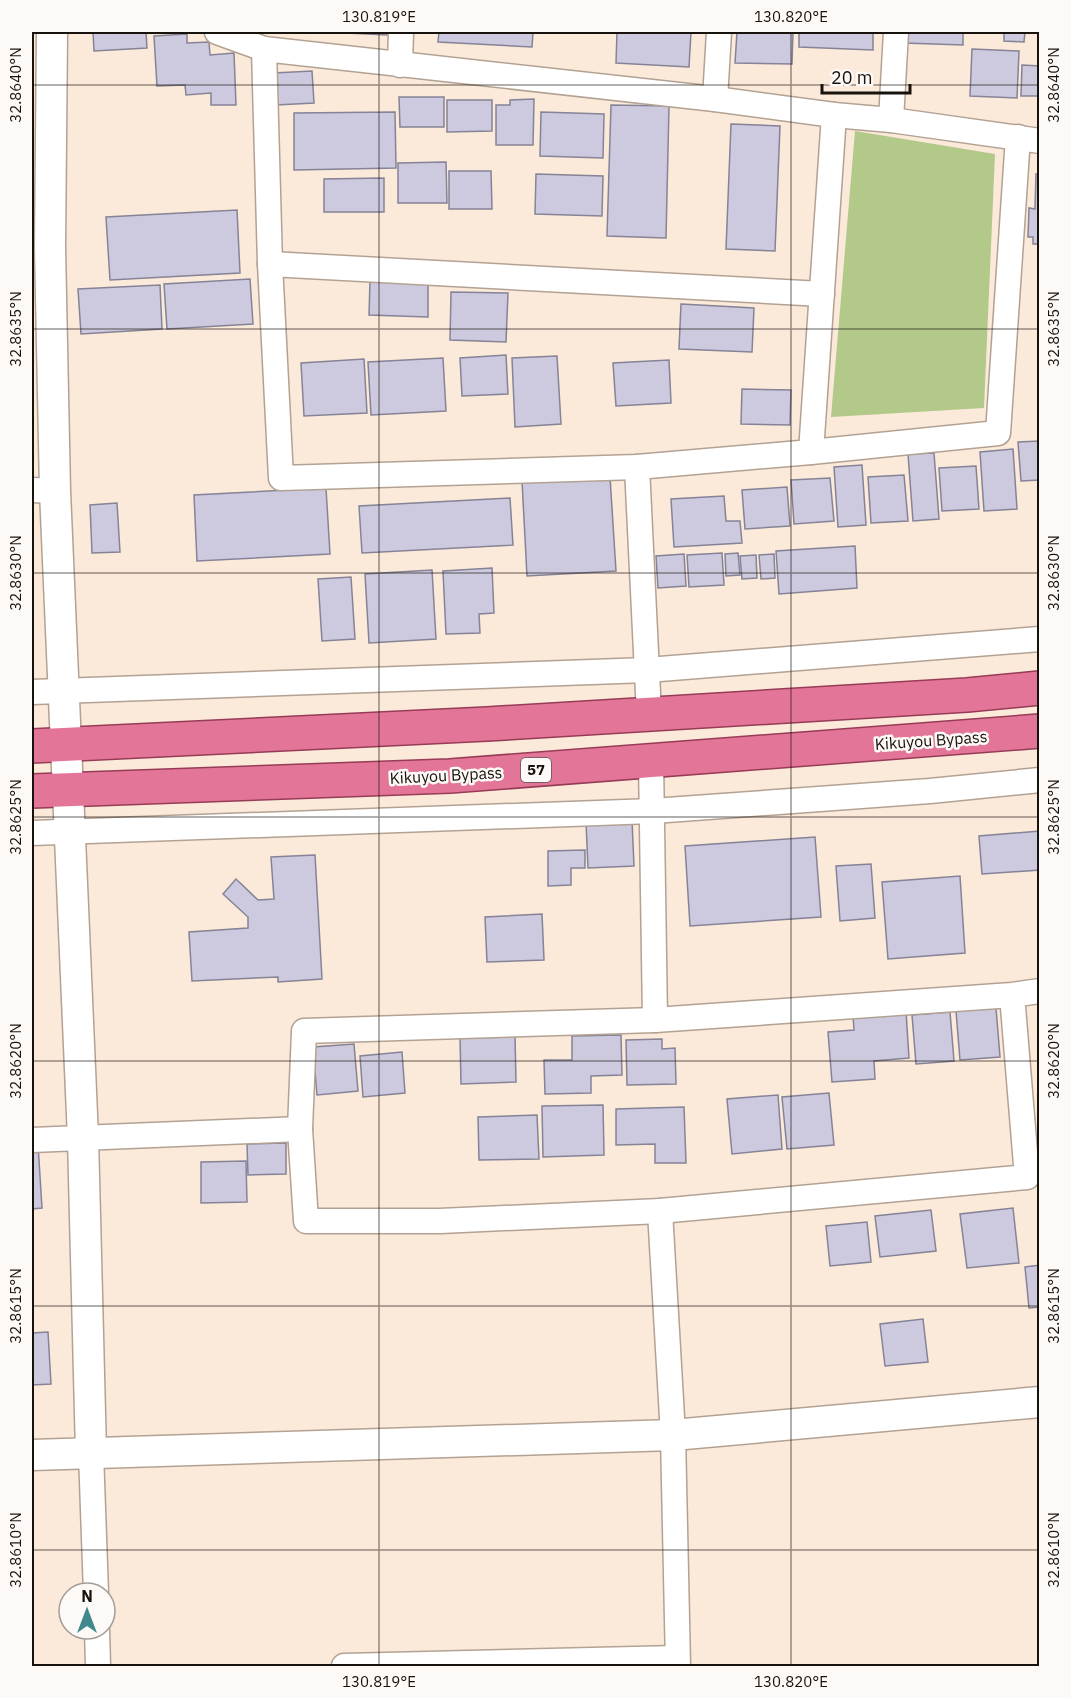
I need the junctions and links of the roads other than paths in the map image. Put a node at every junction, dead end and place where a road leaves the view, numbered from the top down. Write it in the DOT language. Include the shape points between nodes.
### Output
graph roads {
  1 [pos="52,32"];
  2 [pos="217,32"];
  3 [pos="401,32"];
  4 [pos="719,32"];
  5 [pos="896,32"];
  6 [pos="264,49"];
  7 [pos="400,65"];
  8 [pos="715,99"];
  9 [pos="834,115"];
  10 [pos="891,120"];
  11 [pos="1029,139"];
  12 [pos="270,264"];
  13 [pos="822,294"];
  14 [pos="811,452"];
  15 [pos="637,467"];
  16 [pos="43,490"];
  17 [pos="1040,639"];
  18 [pos="647,670"];
  19 [pos="1040,688"];
  20 [pos="32,692"];
  21 [pos="63,692"];
  22 [pos="649,714"];
  23 [pos="1040,731"];
  24 [pos="66,744"];
  25 [pos="32,746"];
  26 [pos="651,761"];
  27 [pos="1040,780"];
  28 [pos="68,790"];
  29 [pos="32,791"];
  30 [pos="653,810"];
  31 [pos="69,831"];
  32 [pos="32,833"];
  33 [pos="1040,992"];
  34 [pos="1012,995"];
  35 [pos="655,1020"];
  36 [pos="300,1129"];
  37 [pos="83,1138"];
  38 [pos="32,1140"];
  39 [pos="660,1211"];
  40 [pos="1040,1402"];
  41 [pos="673,1435"];
  42 [pos="91,1453"];
  43 [pos="32,1455"];
  44 [pos="96,1581"];
  45 [pos="97,1641"];
  46 [pos="678,1662"];
  47 [pos="98,1666"];
  48 [pos="344,1666"];
  49 [pos="382,1666"];
  1 -- 16 [label="street"];
  2 -- 6 [label="street"];
  3 -- 7 [label="street"];
  4 -- 8 [label="street"];
  5 -- 10 [label="street"];
  6 -- 7 [label="street"];
  6 -- 12 [label="street"];
  7 -- 8 [label="street"];
  8 -- 9 [label="street"];
  9 -- 10 [label="street"];
  9 -- 13 [label="street"];
  10 -- 11 [label="street"];
  11 -- 14 [label="street" via="998,433"];
  12 -- 13 [label="street"];
  12 -- 15 [label="street" via="281,478"];
  13 -- 14 [label="street"];
  14 -- 15 [label="street"];
  15 -- 18 [label="street"];
  16 -- 21 [label="street"];
  17 -- 18 [label="street"];
  18 -- 21 [label="street"];
  18 -- 22 [label="street"];
  19 -- 22 [label="highway"];
  20 -- 21 [label="street"];
  21 -- 24 [label="street"];
  22 -- 24 [label="highway"];
  23 -- 26 [label="highway, Kikuyou Bypass / 57"];
  24 -- 25 [label="highway"];
  24 -- 28 [label="street"];
  26 -- 28 [label="highway, Kikuyou Bypass / 57" via="450,776"];
  26 -- 30 [label="street"];
  27 -- 30 [label="street"];
  28 -- 29 [label="highway, Kikuyou Bypass / 57"];
  28 -- 31 [label="street"];
  30 -- 31 [label="street"];
  30 -- 35 [label="street"];
  31 -- 32 [label="street"];
  31 -- 37 [label="street"];
  33 -- 34 [label="street"];
  34 -- 35 [label="street"];
  34 -- 39 [label="street" via="1027,1177"];
  35 -- 36 [label="street" via="304,1031"];
  36 -- 37 [label="street"];
  36 -- 39 [label="street" via="306,1221 440,1221"];
  37 -- 38 [label="street"];
  37 -- 42 [label="street"];
  39 -- 41 [label="street"];
  40 -- 41 [label="street"];
  41 -- 42 [label="street"];
  41 -- 46 [label="street"];
  42 -- 43 [label="street"];
  42 -- 44 [label="street"];
  45 -- 47 [label="street"];
  46 -- 49 [label="street"];
  48 -- 49 [label="street"];
}
